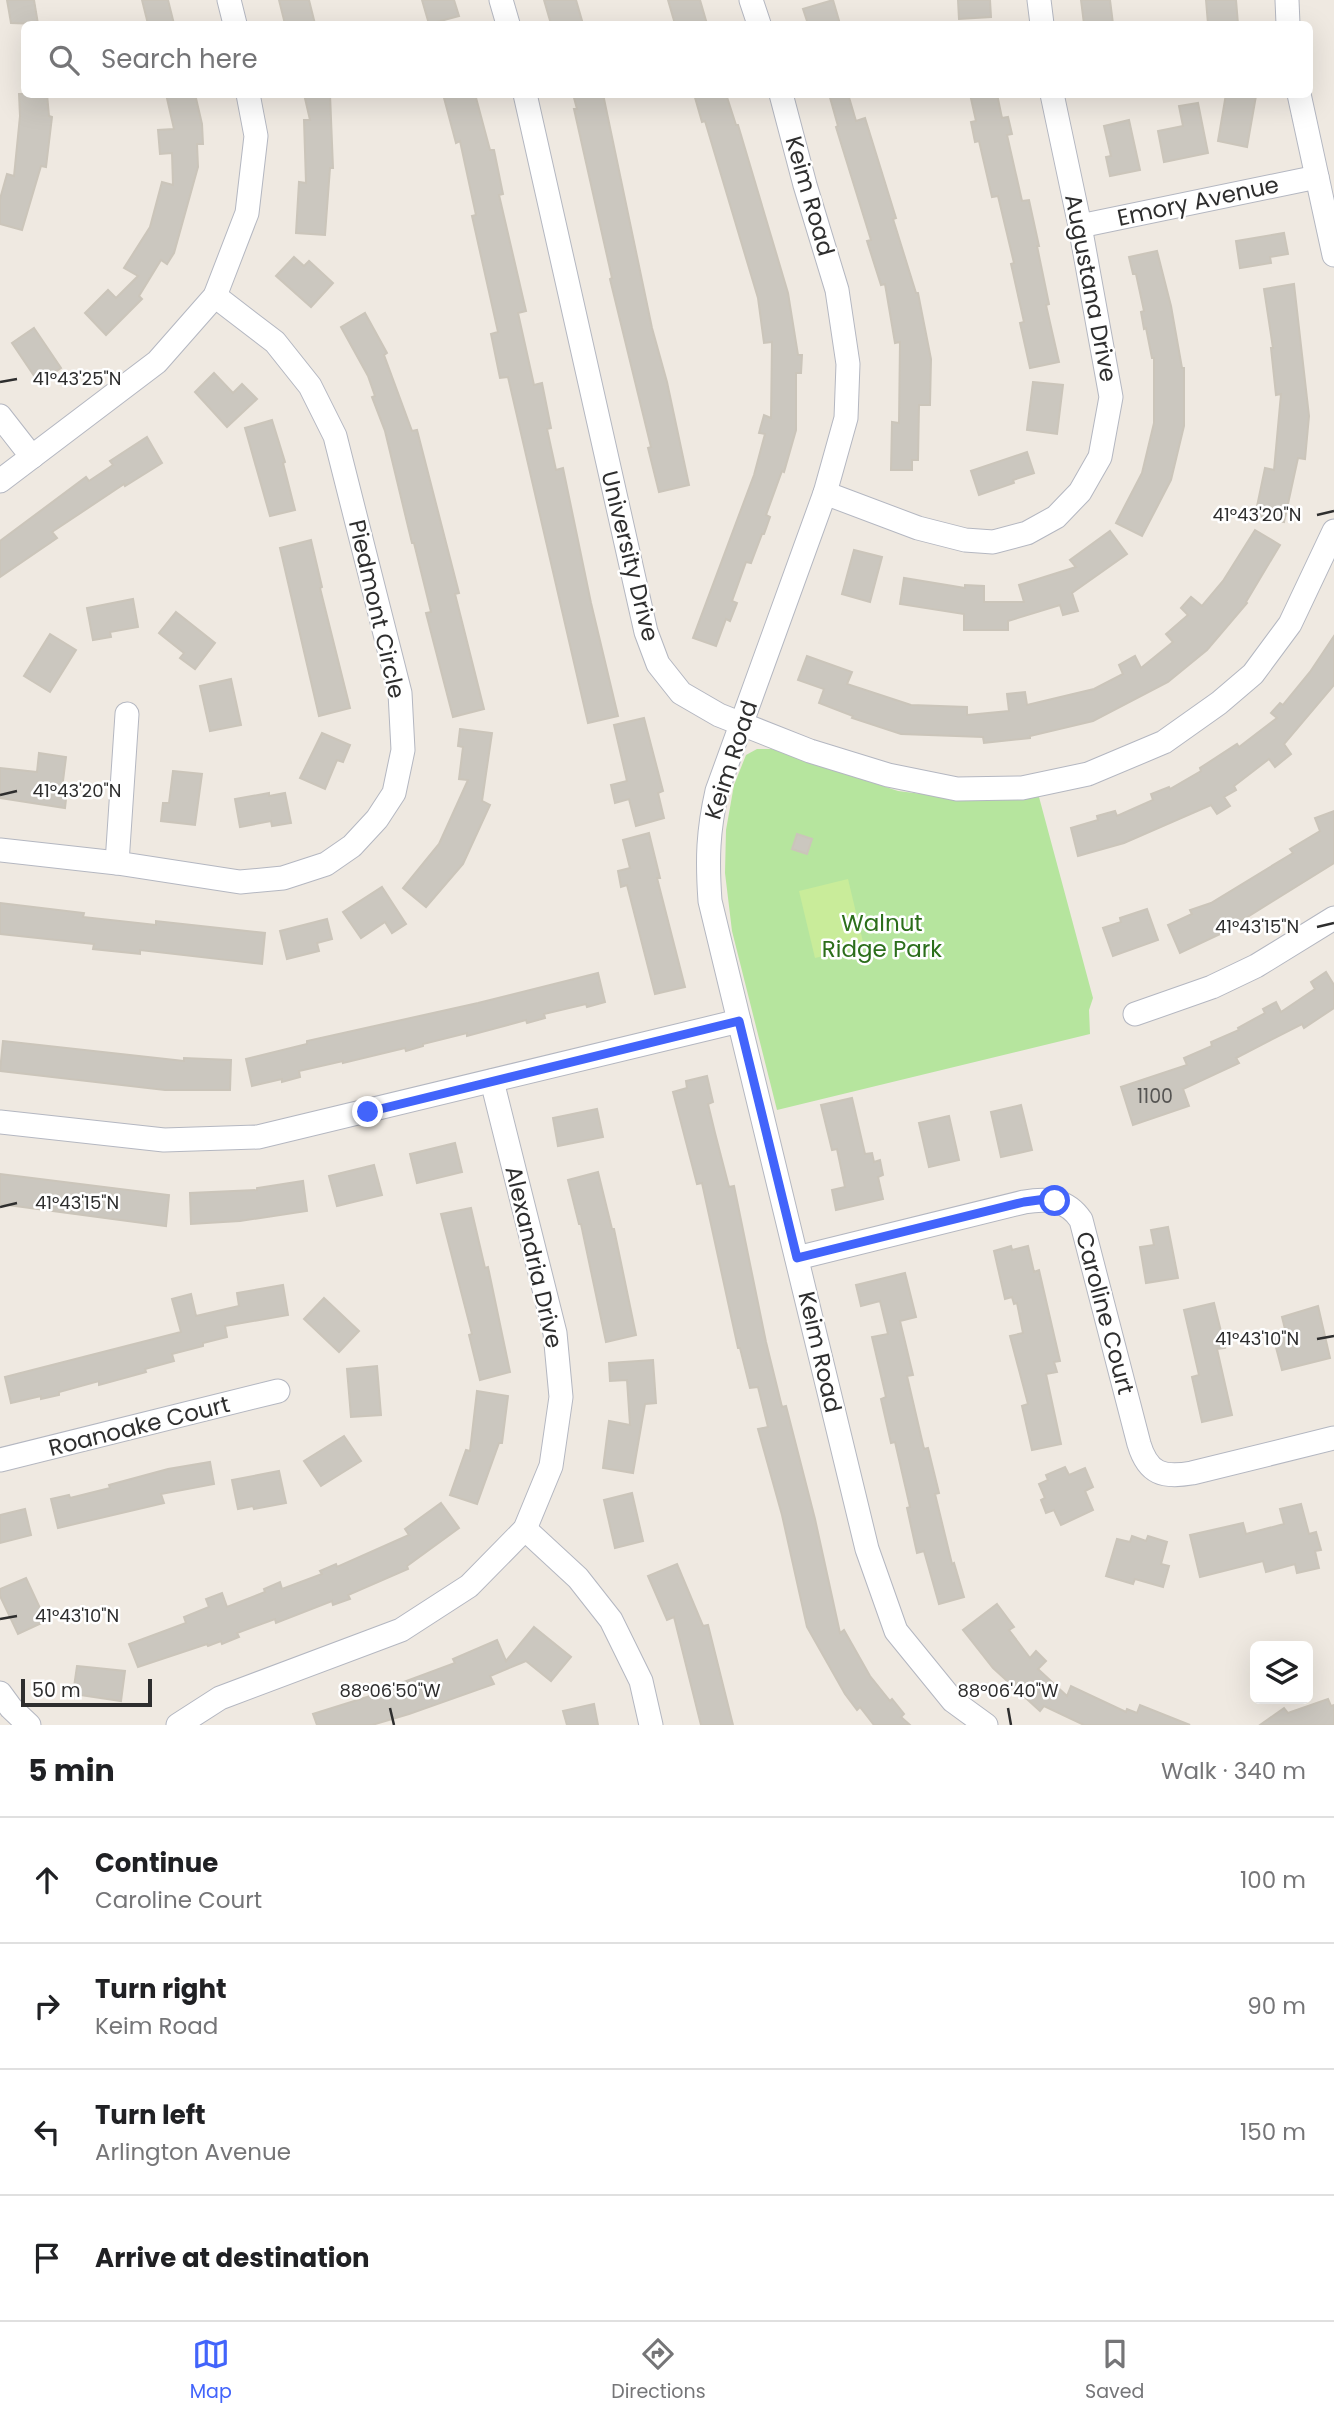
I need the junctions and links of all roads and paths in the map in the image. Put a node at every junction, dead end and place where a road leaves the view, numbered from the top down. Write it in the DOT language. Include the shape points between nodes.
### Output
graph roads {
  1 [pos="229,0"];
  2 [pos="501,0"];
  3 [pos="751,0"];
  4 [pos="1039,0"];
  5 [pos="1287,0"];
  6 [pos="234,21"];
  7 [pos="507,21"];
  8 [pos="758,21"];
  9 [pos="1042,21"];
  10 [pos="1288,21"];
  11 [pos="249,98"];
  12 [pos="526,98"];
  13 [pos="782,98"];
  14 [pos="1053,98"];
  15 [pos="1300,98"];
  16 [pos="1317,177"];
  17 [pos="1080,226"];
  18 [pos="1334,256"];
  19 [pos="215,296"];
  20 [pos="0,416"];
  21 [pos="32,457"];
  22 [pos="0,481"];
  23 [pos="825,493"];
  24 [pos="1334,531"];
  25 [pos="127,714"];
  26 [pos="740,724"];
  27 [pos="0,850"];
  28 [pos="117,863"];
  29 [pos="1334,918"];
  30 [pos="1135,1014"];
  31 [pos="739,1021"];
  32 [pos="492,1081"];
  33 [pos="0,1122"];
  34 [pos="797,1258"];
  35 [pos="278,1391"];
  36 [pos="1334,1438"];
  37 [pos="0,1460"];
  38 [pos="525,1529"];
  39 [pos="0,1693"];
  40 [pos="29,1725"];
  41 [pos="178,1725"];
  42 [pos="651,1725"];
  43 [pos="986,1725"];
  1 -- 6 [label="street"];
  2 -- 7 [label="street"];
  3 -- 8 [label="street"];
  4 -- 9 [label="street"];
  5 -- 10 [label="street"];
  11 -- 19 [label="street" via="256,136 247,213"];
  12 -- 26 [label="street, University Drive" via="646,632 658,664 681,693"];
  13 -- 23 [label="street, Keim Road" via="837,290 848,364 846,418"];
  14 -- 17 [label="street, Augustana Drive"];
  15 -- 16 [label="street"];
  16 -- 17 [label="street, Emory Avenue"];
  16 -- 18 [label="street"];
  17 -- 23 [label="street, Augustana Drive" via="1111,397 1100,457 1080,492 1056,517 1034,530 979,542 918,528"];
  19 -- 21 [label="street" via="157,362"];
  19 -- 28 [label="street, Piedmont Circle" via="275,342 310,386 335,436 400,694 402,750 394,793 377,820 326,864 283,878 240,882"];
  20 -- 21 [label="street"];
  21 -- 22 [label="street"];
  23 -- 26 [label="street, Keim Road"];
  24 -- 26 [label="street, University Drive" via="1290,624 1253,674 1164,742 1088,774 1022,788 957,789 888,775"];
  25 -- 28 [label="street"];
  26 -- 31 [label="street, Keim Road" via="717,790 708,831 707,865 710,901"];
  27 -- 28 [label="street, Piedmont Circle"];
  29 -- 30 [label="street" via="1223,982"];
  31 -- 32 [label="street"];
  31 -- 34 [label="street, Keim Road"];
  32 -- 33 [label="street" via="258,1138 164,1140"];
  32 -- 38 [label="street, Alexandria Drive" via="555,1333 561,1397 551,1466"];
  34 -- 36 [label="street, Caroline Court" via="1024,1202 1055,1201 1072,1209 1081,1220 1143,1459 1155,1471 1171,1477"];
  34 -- 43 [label="street, Keim Road" via="867,1549 896,1631 953,1701"];
  35 -- 37 [label="street, Roanoake Court"];
  38 -- 41 [label="street, Alexandria Drive" via="469,1586 401,1630 220,1698"];
  38 -- 42 [label="street" via="578,1578 611,1620 641,1681"];
  39 -- 40 [label="street"];
}
